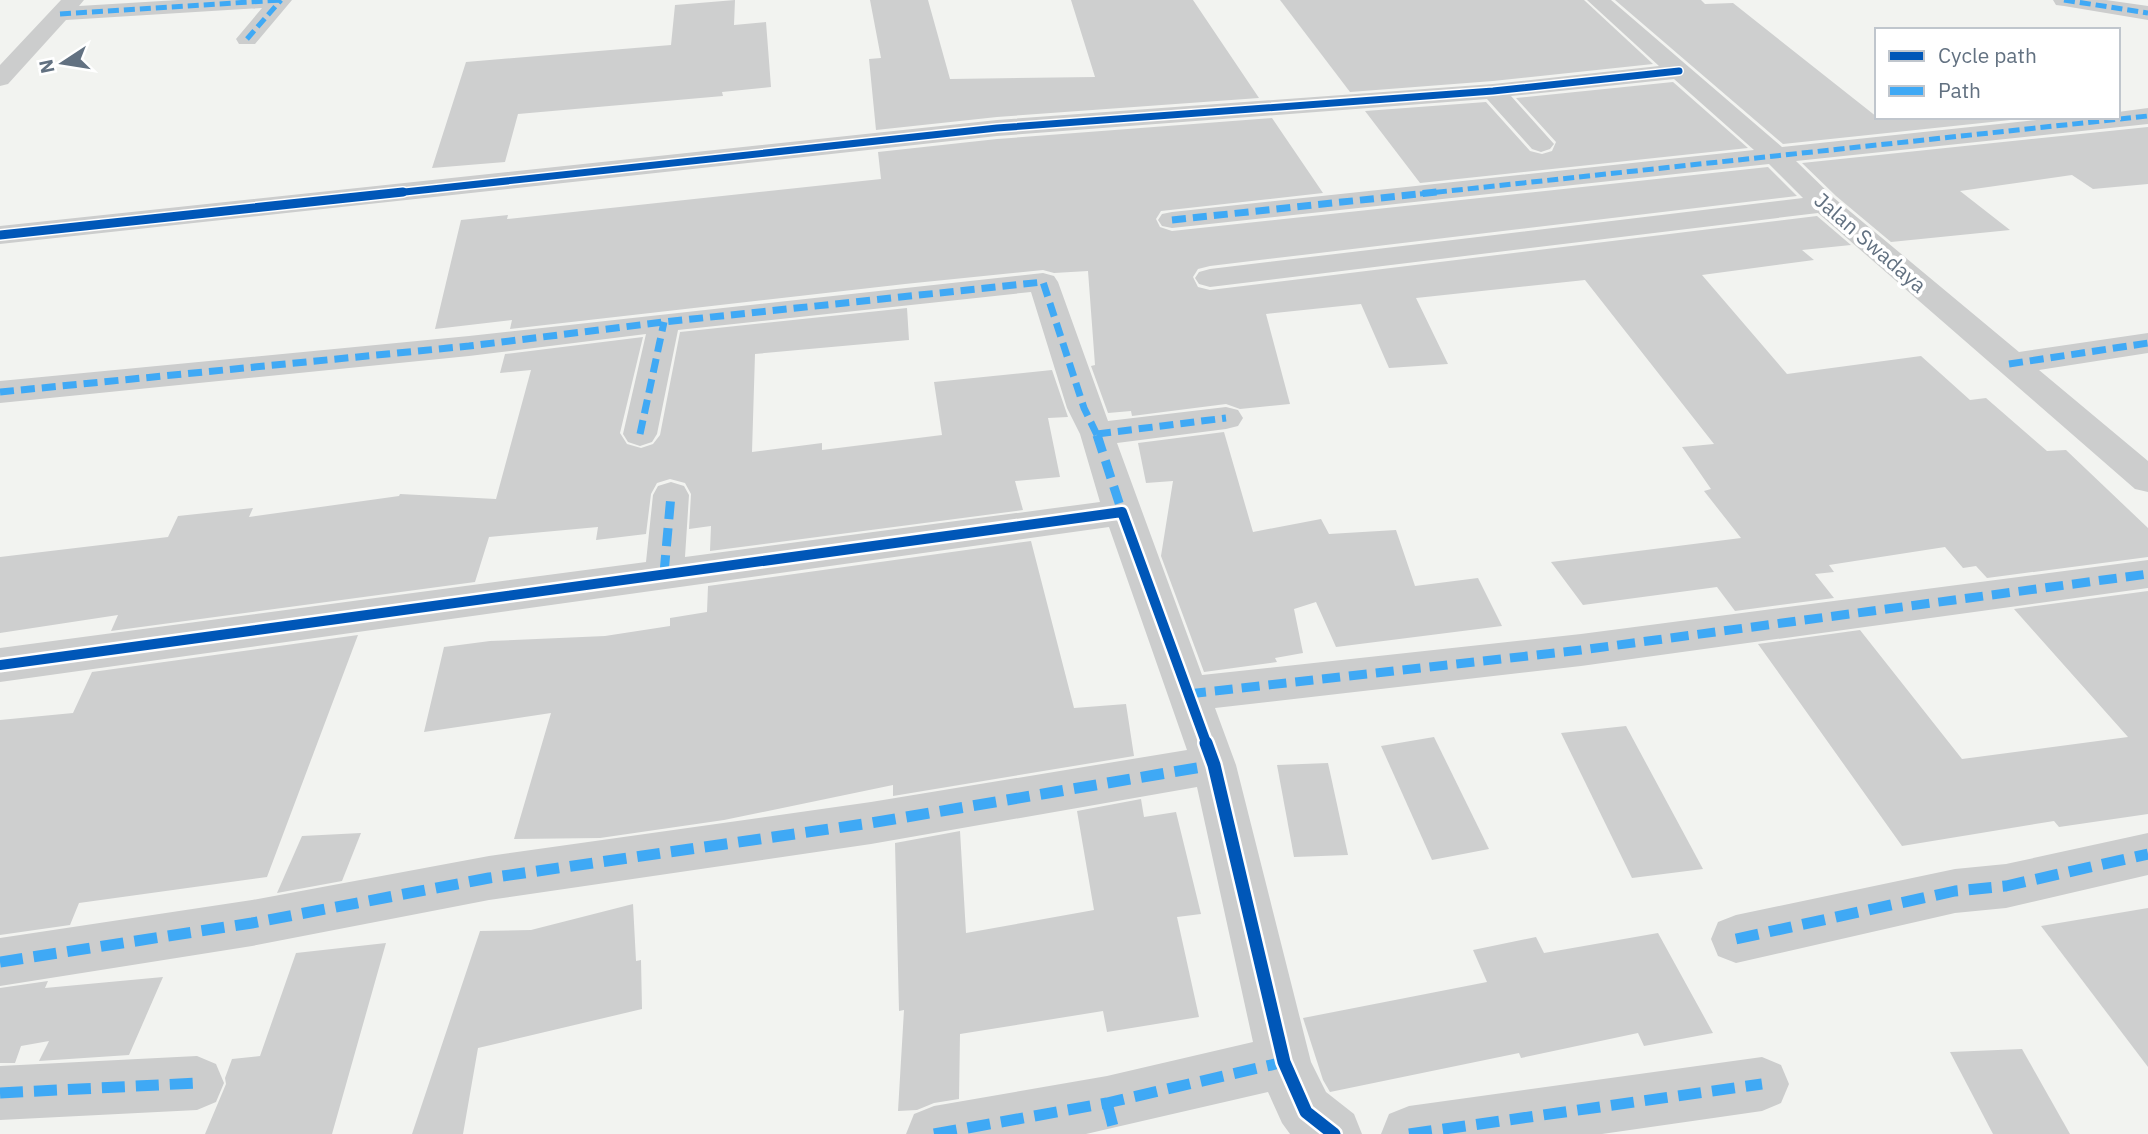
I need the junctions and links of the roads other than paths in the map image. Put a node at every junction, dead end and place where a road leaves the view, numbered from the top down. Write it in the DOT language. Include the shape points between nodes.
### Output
graph roads {
  1 [pos="1598,0"];
  2 [pos="2064,0"];
  3 [pos="66,7"];
  4 [pos="2148,13"];
  5 [pos="247,39"];
  6 [pos="1679,71"];
  7 [pos="0,79"];
  8 [pos="1493,91"];
  9 [pos="2148,116"];
  10 [pos="1541,144"];
  11 [pos="1776,156"];
  12 [pos="1824,204"];
  13 [pos="1172,220"];
  14 [pos="0,234"];
  15 [pos="1210,278"];
  16 [pos="664,322"];
  17 [pos="2148,343"];
  18 [pos="2009,364"];
  19 [pos="0,392"];
  20 [pos="1226,418"];
  21 [pos="640,434"];
  22 [pos="1097,434"];
  23 [pos="2148,480"];
  24 [pos="671,495"];
  25 [pos="1122,512"];
  26 [pos="664,573"];
  27 [pos="2148,574"];
  28 [pos="0,665"];
  29 [pos="1188,694"];
  30 [pos="1214,765"];
  31 [pos="2148,854"];
  32 [pos="1736,939"];
  33 [pos="0,962"];
  34 [pos="1284,1062"];
  35 [pos="197,1083"];
  36 [pos="1762,1084"];
  37 [pos="0,1093"];
  38 [pos="1111,1118"];
  39 [pos="934,1134"];
  40 [pos="1334,1134"];
  41 [pos="1409,1134"];
  1 -- 6 [label="street, Jalan Swadaya"];
  2 -- 4 [label="street"];
  3 -- 5 [label="street" via="281,0"];
  3 -- 7 [label="street"];
  6 -- 8 [label="street"];
  6 -- 11 [label="street, Jalan Swadaya"];
  8 -- 10 [label="street"];
  8 -- 14 [label="street" via="997,128"];
  9 -- 11 [label="street"];
  11 -- 12 [label="street, Jalan Swadaya"];
  11 -- 13 [label="street"];
  12 -- 15 [label="street"];
  12 -- 18 [label="street, Jalan Swadaya"];
  16 -- 19 [label="street"];
  16 -- 21 [label="street"];
  16 -- 22 [label="street" via="1043,282 1084,408"];
  17 -- 18 [label="street"];
  18 -- 23 [label="street, Jalan Swadaya"];
  20 -- 22 [label="street"];
  22 -- 25 [label="street"];
  24 -- 26 [label="street"];
  25 -- 26 [label="street"];
  25 -- 29 [label="street"];
  26 -- 28 [label="street"];
  27 -- 29 [label="street" via="1608,647"];
  29 -- 30 [label="street"];
  30 -- 33 [label="street" via="489,878 252,923"];
  30 -- 34 [label="street"];
  31 -- 32 [label="street"];
  34 -- 38 [label="street"];
  34 -- 40 [label="street" via="1311,1120"];
  35 -- 37 [label="street"];
  36 -- 41 [label="street"];
  38 -- 39 [label="street"];
}
